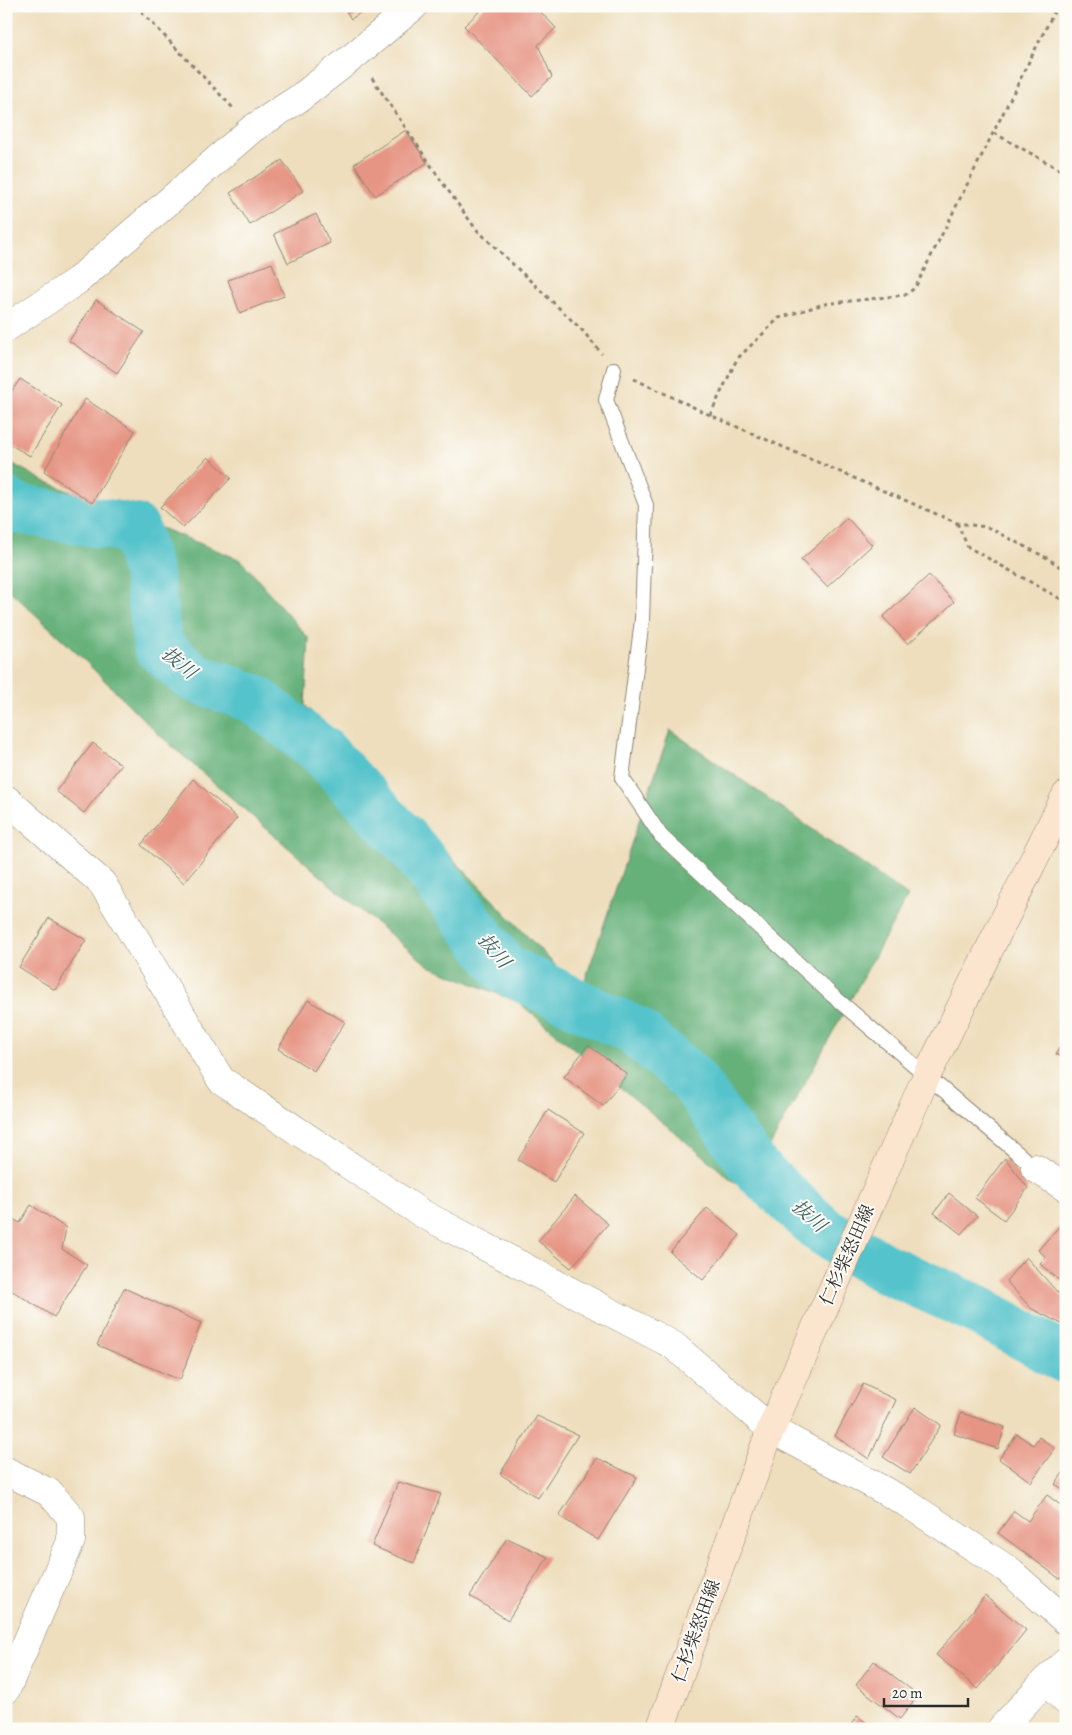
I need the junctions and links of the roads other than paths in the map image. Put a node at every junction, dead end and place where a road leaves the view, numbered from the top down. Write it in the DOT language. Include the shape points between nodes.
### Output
graph roads {
  1 [pos="414,6"];
  2 [pos="6,328"];
  3 [pos="614,369"];
  4 [pos="1066,795"];
  5 [pos="6,799"];
  6 [pos="927,1075"];
  7 [pos="1035,1168"];
  8 [pos="1066,1188"];
  9 [pos="770,1430"];
  10 [pos="6,1472"];
  11 [pos="1066,1621"];
  12 [pos="1066,1662"];
  13 [pos="1045,1681"];
  14 [pos="6,1690"];
  15 [pos="1066,1701"];
  16 [pos="660,1729"];
  17 [pos="1001,1729"];
  1 -- 2 [label="street" via="301,97 252,129 78,280"];
  3 -- 6 [label="lane" via="606,400 646,505 642,620 622,778 661,836 832,995"];
  4 -- 6 [label="main road, 仁杉柴怒田線"];
  5 -- 9 [label="street" via="102,883 221,1080 421,1213 673,1345"];
  6 -- 7 [label="lane"];
  6 -- 9 [label="main road, 仁杉柴怒田線"];
  7 -- 8 [label="street"];
  9 -- 11 [label="street" via="905,1502 1007,1569"];
  9 -- 16 [label="main road, 仁杉柴怒田線"];
  10 -- 14 [label="street" via="50,1492 71,1517 71,1540"];
  12 -- 13 [label="street"];
  13 -- 15 [label="street"];
  13 -- 17 [label="street"];
}
